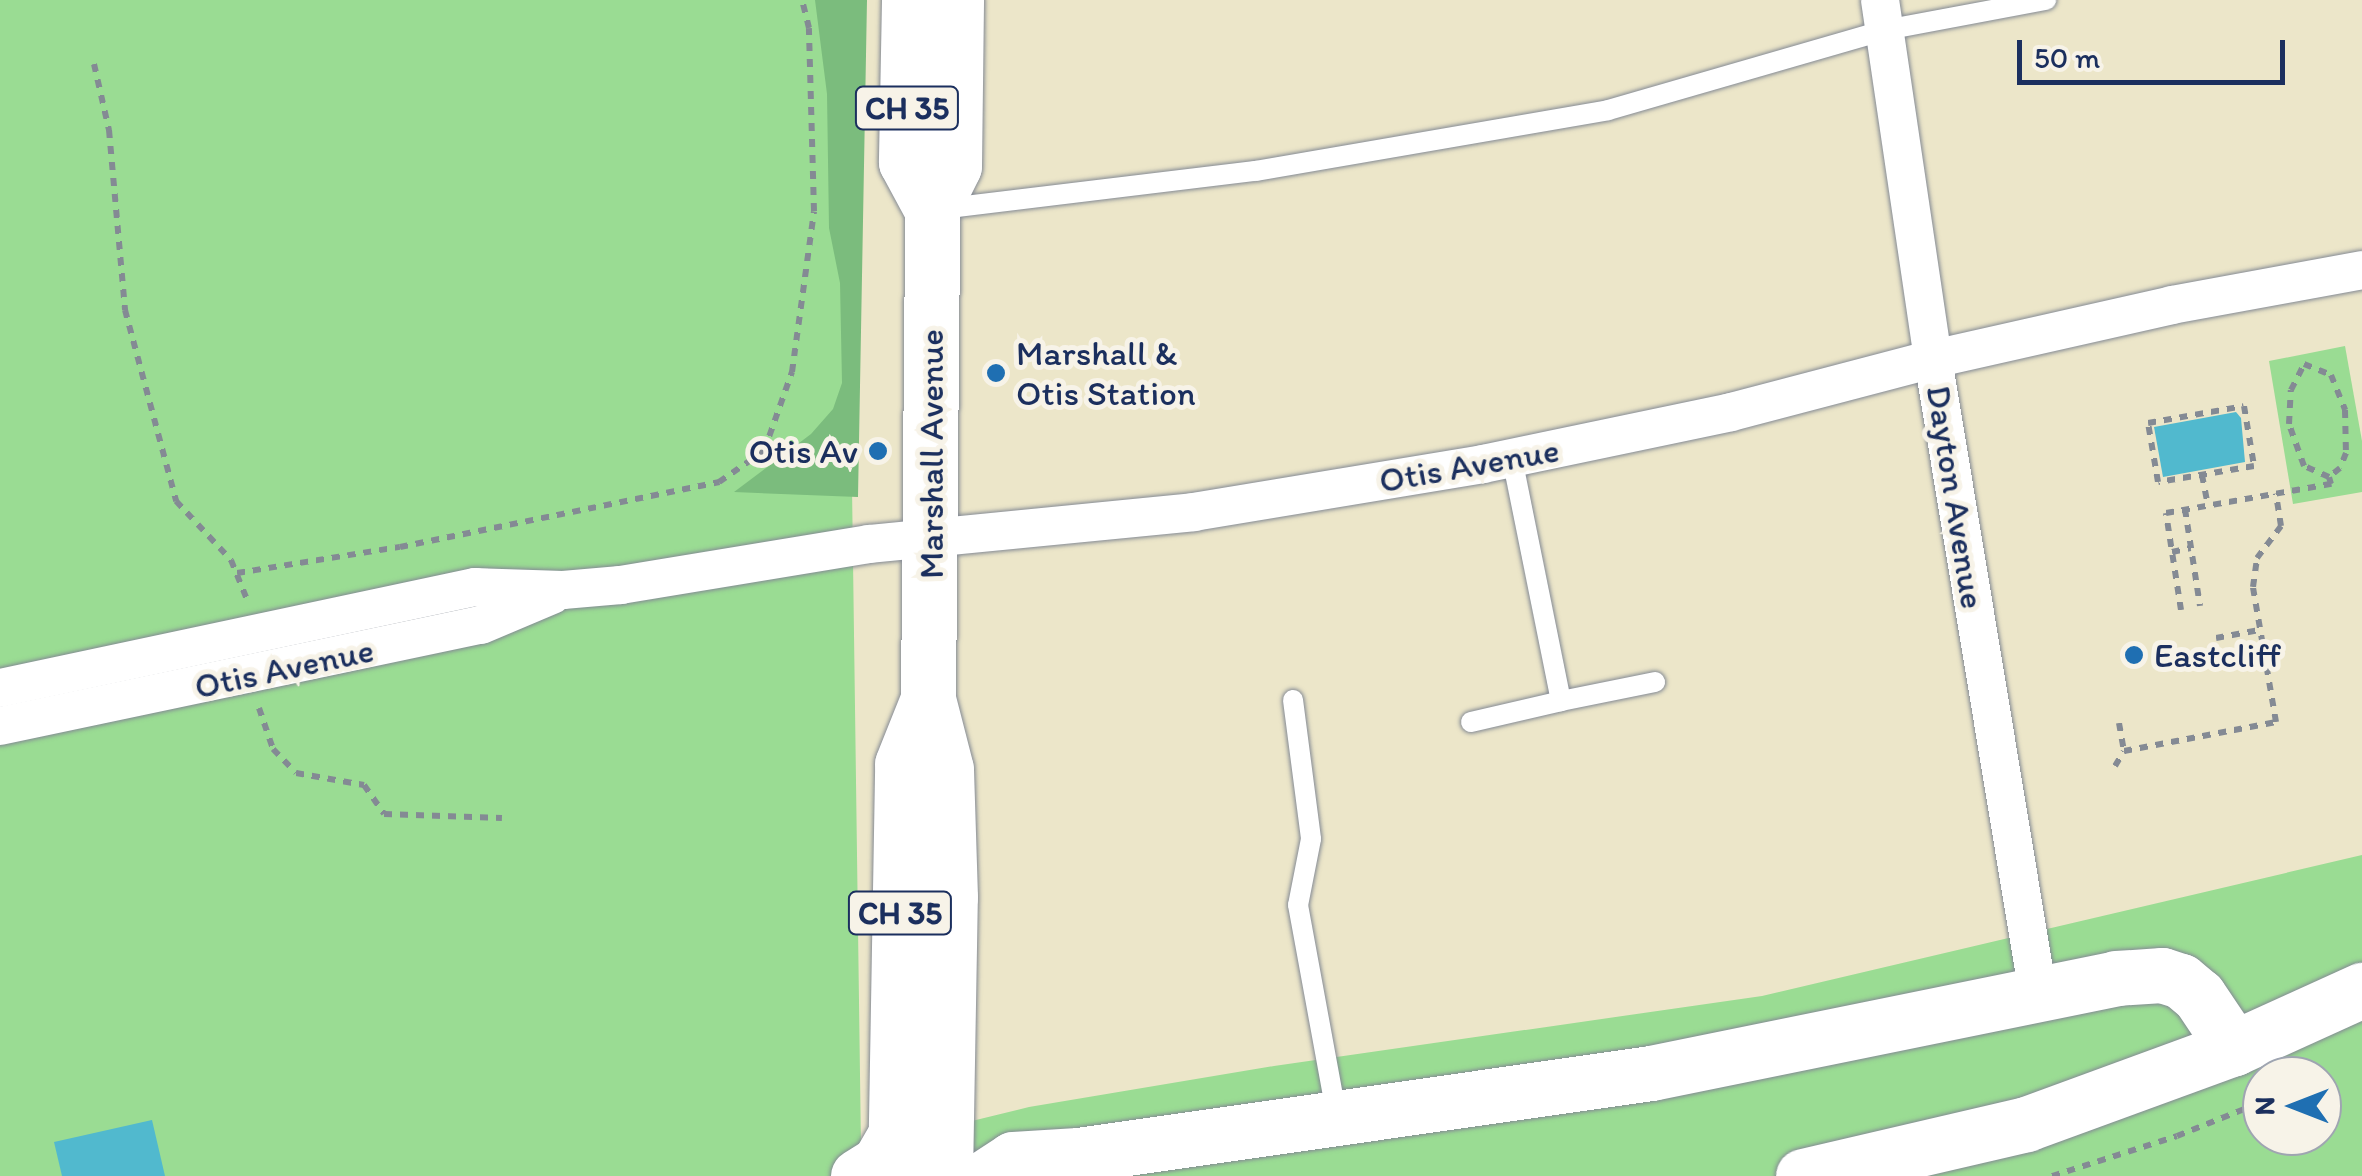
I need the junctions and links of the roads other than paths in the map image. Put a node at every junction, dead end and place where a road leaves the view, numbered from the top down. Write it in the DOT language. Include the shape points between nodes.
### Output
graph roads {
  1 [pos="908,0"];
  2 [pos="956,0"];
  3 [pos="2046,0"];
  4 [pos="1882,15"];
  5 [pos="932,210"];
  6 [pos="2362,270"];
  7 [pos="1933,359"];
  8 [pos="1512,458"];
  9 [pos="932,538"];
  10 [pos="563,590"];
  11 [pos="1655,682"];
  12 [pos="0,688"];
  13 [pos="928,699"];
  14 [pos="1293,700"];
  15 [pos="1561,701"];
  16 [pos="1471,722"];
  17 [pos="0,726"];
  18 [pos="2362,990"];
  19 [pos="2038,994"];
  20 [pos="2234,1048"];
  21 [pos="946,1104"];
  22 [pos="1338,1119"];
  23 [pos="896,1154"];
  24 [pos="1000,1168"];
  25 [pos="858,1176"];
  26 [pos="945,1176"];
  27 [pos="1803,1176"];
  1 -- 5 [label="street, Marshall Avenue / CH 35" via="906,162"];
  2 -- 5 [label="street, Marshall Avenue / CH 35" via="954,166"];
  3 -- 4 [label="lane"];
  4 -- 5 [label="lane" via="1608,110 1256,171"];
  4 -- 7 [label="street, Dayton Avenue"];
  5 -- 9 [label="street, Marshall Avenue / CH 35"];
  6 -- 7 [label="street, Otis Avenue"];
  7 -- 8 [label="street, Otis Avenue" via="1731,412"];
  7 -- 19 [label="street, Dayton Avenue"];
  8 -- 9 [label="street, Otis Avenue" via="1194,512"];
  8 -- 15 [label="lane"];
  9 -- 10 [label="street, Otis Avenue"];
  9 -- 13 [label="street, Marshall Avenue / CH 35"];
  10 -- 12 [label="street, Otis Avenue" via="475,586"];
  10 -- 17 [label="street, Otis Avenue" via="481,625"];
  11 -- 15 [label="lane"];
  13 -- 21 [label="street, Marshall Avenue / CH 35" via="946,769"];
  13 -- 23 [label="street, Marshall Avenue / CH 35" via="902,764"];
  14 -- 22 [label="lane" via="1311,839 1298,905"];
  15 -- 16 [label="lane"];
  18 -- 20 [label="street"];
  19 -- 20 [label="street" via="2162,975 2198,996"];
  19 -- 22 [label="street" via="1651,1072"];
  20 -- 27 [label="street" via="2026,1124"];
  21 -- 24 [label="street"];
  21 -- 26 [label="street, Marshall Avenue / CH 35"];
  22 -- 24 [label="street"];
  23 -- 25 [label="street"];
}
